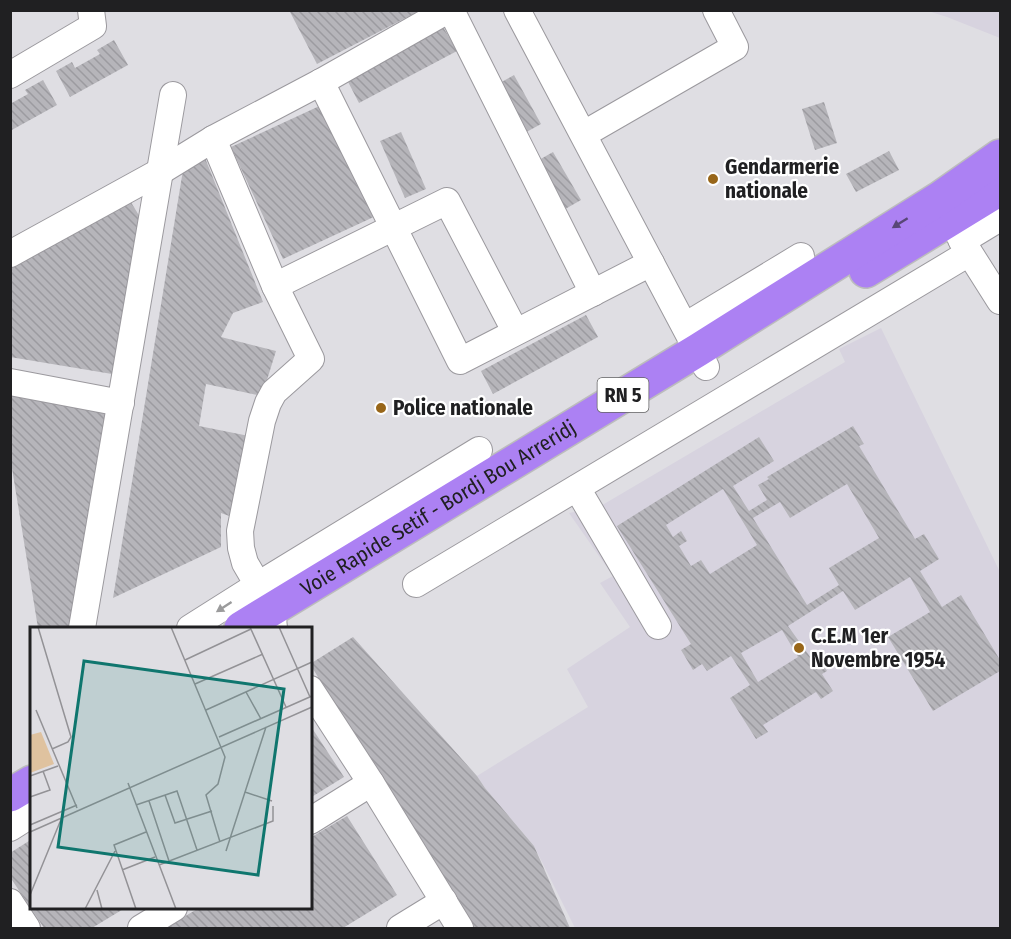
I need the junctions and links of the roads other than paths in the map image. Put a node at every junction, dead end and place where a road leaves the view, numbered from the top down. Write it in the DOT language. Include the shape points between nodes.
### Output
graph roads {
  1 [pos="91,10"];
  2 [pos="450,10"];
  3 [pos="525,13"];
  4 [pos="722,14"];
  5 [pos="10,75"];
  6 [pos="321,82"];
  7 [pos="173,95"];
  8 [pos="584,134"];
  9 [pos="213,139"];
  10 [pos="1000,156"];
  11 [pos="160,171"];
  12 [pos="1000,189"];
  13 [pos="1000,218"];
  14 [pos="394,228"];
  15 [pos="956,228"];
  16 [pos="10,254"];
  17 [pos="801,256"];
  18 [pos="651,263"];
  19 [pos="275,286"];
  20 [pos="593,293"];
  21 [pos="1000,301"];
  22 [pos="515,331"];
  23 [pos="696,348"];
  24 [pos="10,382"];
  25 [pos="121,403"];
  26 [pos="479,450"];
  27 [pos="577,488"];
  28 [pos="416,584"];
  29 [pos="271,613"];
  30 [pos="658,626"];
  31 [pos="82,627"];
  32 [pos="195,627"];
  33 [pos="243,627"];
  34 [pos="312,692"];
  35 [pos="30,759"];
  36 [pos="10,770"];
  37 [pos="30,783"];
  38 [pos="371,783"];
  39 [pos="10,795"];
  40 [pos="30,815"];
  41 [pos="312,820"];
  42 [pos="10,828"];
  43 [pos="444,901"];
  44 [pos="10,902"];
  45 [pos="172,909"];
  46 [pos="27,928"];
  47 [pos="141,928"];
  48 [pos="400,928"];
  49 [pos="460,928"];
  1 -- 5 [label="street" via="93,26"];
  2 -- 6 [label="street"];
  2 -- 20 [label="street"];
  3 -- 8 [label="street"];
  4 -- 8 [label="street" via="735,47"];
  6 -- 9 [label="street"];
  6 -- 14 [label="street"];
  7 -- 11 [label="street"];
  8 -- 18 [label="street"];
  9 -- 11 [label="street"];
  9 -- 19 [label="street"];
  10 -- 15 [label="highway, Voie Rapide Setif - Bordj Bou Arreridj / RN 5"];
  11 -- 16 [label="street"];
  11 -- 25 [label="street"];
  12 -- 15 [label="highway, Voie Rapide Setif - Bordj Bou Arreridj / RN 5"];
  13 -- 15 [label="street"];
  14 -- 19 [label="street"];
  14 -- 22 [label="street" via="447,201"];
  14 -- 22 [label="street" via="460,361"];
  15 -- 21 [label="street"];
  15 -- 23 [label="highway, Voie Rapide Setif - Bordj Bou Arreridj / RN 5"];
  15 -- 27 [label="street"];
  17 -- 23 [label="street"];
  18 -- 20 [label="street"];
  18 -- 23 [label="street"];
  19 -- 29 [label="street" via="311,359 274,392 268,403 240,531 245,562"];
  20 -- 22 [label="street"];
  23 -- 29 [label="highway, Voie Rapide Setif - Bordj Bou Arreridj / RN 5"];
  24 -- 25 [label="street"];
  25 -- 31 [label="street"];
  26 -- 29 [label="street"];
  27 -- 28 [label="street"];
  27 -- 30 [label="street"];
  29 -- 32 [label="street, one-way"];
  29 -- 33 [label="highway, Voie Rapide Setif - Bordj Bou Arreridj / RN 5"];
  34 -- 38 [label="street"];
  35 -- 36 [label="highway"];
  37 -- 39 [label="highway"];
  38 -- 41 [label="street"];
  38 -- 43 [label="street"];
  40 -- 42 [label="street"];
  43 -- 48 [label="street"];
  43 -- 49 [label="street"];
  44 -- 46 [label="street"];
  45 -- 47 [label="street"];
}
